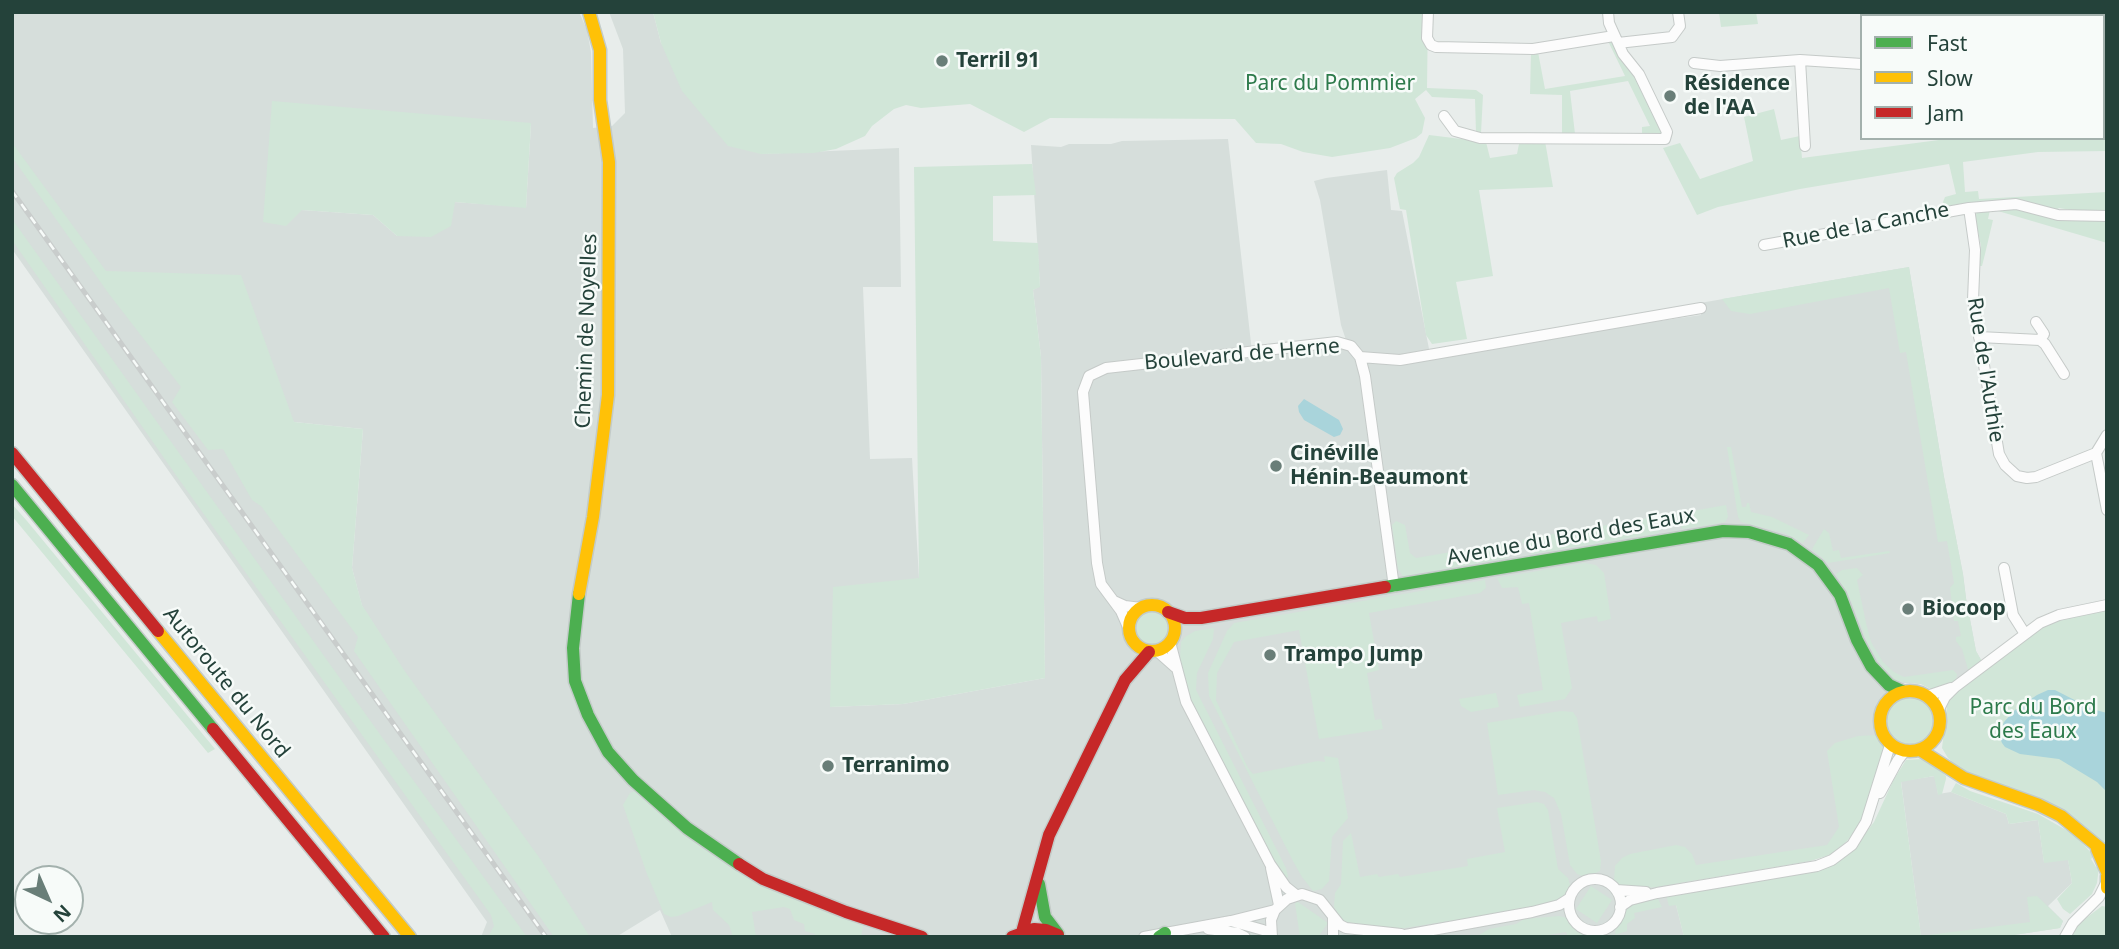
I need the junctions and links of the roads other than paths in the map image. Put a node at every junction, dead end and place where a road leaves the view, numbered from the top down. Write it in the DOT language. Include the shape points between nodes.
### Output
graph roads {
  1 [pos="589,12"];
  2 [pos="1428,12"];
  3 [pos="1608,12"];
  4 [pos="1678,12"];
  5 [pos="1616,39"];
  6 [pos="1800,60"];
  7 [pos="1693,63"];
  8 [pos="1860,64"];
  9 [pos="1444,116"];
  10 [pos="1805,146"];
  11 [pos="1969,208"];
  12 [pos="2107,216"];
  13 [pos="1764,245"];
  14 [pos="1701,308"];
  15 [pos="2036,322"];
  16 [pos="1979,337"];
  17 [pos="2040,340"];
  18 [pos="1360,357"];
  19 [pos="2064,374"];
  20 [pos="2107,435"];
  21 [pos="12,453"];
  22 [pos="2096,453"];
  23 [pos="12,485"];
  24 [pos="2107,510"];
  25 [pos="2004,568"];
  26 [pos="1394,587"];
  27 [pos="1113,601"];
  28 [pos="2107,605"];
  29 [pos="1141,608"];
  30 [pos="1168,612"];
  31 [pos="1201,618"];
  32 [pos="1128,627"];
  33 [pos="2025,634"];
  34 [pos="1172,638"];
  35 [pos="1132,640"];
  36 [pos="1154,651"];
  37 [pos="1178,671"];
  38 [pos="1875,672"];
  39 [pos="1125,680"];
  40 [pos="1955,687"];
  41 [pos="1902,691"];
  42 [pos="1927,696"];
  43 [pos="1886,702"];
  44 [pos="1938,710"];
  45 [pos="1936,737"];
  46 [pos="1890,745"];
  47 [pos="1920,750"];
  48 [pos="1905,751"];
  49 [pos="1946,765"];
  50 [pos="1873,806"];
  51 [pos="2093,843"];
  52 [pos="2107,854"];
  53 [pos="1270,864"];
  54 [pos="1038,875"];
  55 [pos="2107,880"];
  56 [pos="1616,890"];
  57 [pos="1657,893"];
  58 [pos="1296,895"];
  59 [pos="1570,898"];
  60 [pos="2107,900"];
  61 [pos="1277,907"];
  62 [pos="1620,907"];
  63 [pos="2087,910"];
  64 [pos="1532,912"];
  65 [pos="1571,915"];
  66 [pos="1333,916"];
  67 [pos="1231,921"];
  68 [pos="1611,924"];
  69 [pos="1198,926"];
  70 [pos="1591,933"];
  71 [pos="1017,934"];
  72 [pos="1162,935"];
  73 [pos="1059,936"];
  74 [pos="1272,936"];
  75 [pos="1399,936"];
  76 [pos="384,937"];
  77 [pos="410,937"];
  78 [pos="922,937"];
  79 [pos="1144,937"];
  80 [pos="1245,937"];
  81 [pos="1333,937"];
  82 [pos="1610,937"];
  83 [pos="2065,937"];
  1 -- 78 [label="main road, Chemin de Noyelles" via="600,50 600,100 609,162 608,394 578,601 575,681 608,752 665,810 732,860 791,892"];
  2 -- 5 [label="street" via="1427,38 1436,47 1533,49"];
  3 -- 5 [label="street"];
  4 -- 5 [label="street" via="1680,26 1672,37"];
  5 -- 9 [label="street" via="1639,74 1666,138 1480,138 1455,131"];
  6 -- 7 [label="street" via="1720,66"];
  6 -- 8 [label="street"];
  6 -- 10 [label="street"];
  11 -- 12 [label="street" via="2016,204 2058,215"];
  11 -- 13 [label="street, Rue de la Canche"];
  11 -- 16 [label="street, Rue de l'Authie" via="1975,250 1972,292"];
  14 -- 18 [label="street, Boulevard de Herne" via="1400,360"];
  15 -- 17 [label="street" via="2044,334"];
  16 -- 17 [label="street"];
  16 -- 22 [label="street, Rue de l'Authie" via="1999,454 2010,470 2017,476 2036,477"];
  17 -- 19 [label="street"];
  18 -- 26 [label="street"];
  18 -- 27 [label="street, Boulevard de Herne" via="1352,346 1337,342 1105,368 1089,376 1083,400 1097,563 1101,584"];
  20 -- 22 [label="street"];
  21 -- 77 [label="main road, Autoroute du Nord"];
  22 -- 24 [label="street"];
  23 -- 76 [label="main road, Autoroute du Nord"];
  25 -- 33 [label="street" via="2013,615"];
  26 -- 31 [label="main road, Avenue du Bord des Eaux"];
  26 -- 38 [label="main road, Avenue du Bord des Eaux" via="1710,533 1749,532 1789,544 1818,565 1840,595"];
  27 -- 29 [label="street"];
  27 -- 32 [label="street, Boulevard de Herne"];
  28 -- 33 [label="street" via="2049,618"];
  29 -- 30 [label="main road" via="1155,606"];
  29 -- 32 [label="main road"];
  30 -- 31 [label="main road, Avenue du Bord des Eaux"];
  30 -- 34 [label="main road" via="1174,622"];
  31 -- 34 [label="main road, Avenue du Bord des Eaux"];
  32 -- 35 [label="main road"];
  33 -- 40 [label="street"];
  34 -- 36 [label="main road"];
  34 -- 37 [label="street"];
  35 -- 36 [label="main road" via="1141,649"];
  35 -- 39 [label="main road"];
  36 -- 37 [label="street"];
  36 -- 39 [label="main road"];
  37 -- 53 [label="street" via="1186,702"];
  38 -- 41 [label="main road, Avenue du Bord des Eaux"];
  38 -- 43 [label="main road, Avenue du Bord des Eaux"];
  39 -- 54 [label="main road" via="1049,835"];
  40 -- 42 [label="street"];
  40 -- 44 [label="street"];
  41 -- 42 [label="main road"];
  41 -- 43 [label="main road"];
  42 -- 44 [label="main road"];
  43 -- 46 [label="main road" via="1879,723"];
  44 -- 45 [label="main road"];
  45 -- 47 [label="main road"];
  45 -- 49 [label="main road"];
  46 -- 48 [label="main road"];
  46 -- 50 [label="street"];
  47 -- 48 [label="main road"];
  47 -- 49 [label="main road"];
  48 -- 50 [label="street"];
  49 -- 51 [label="main road" via="1977,784 2049,810"];
  50 -- 57 [label="street" via="1852,845 1824,863"];
  51 -- 52 [label="main road"];
  51 -- 55 [label="main road"];
  53 -- 58 [label="street"];
  53 -- 61 [label="street"];
  54 -- 71 [label="main road"];
  54 -- 73 [label="main road" via="1045,917"];
  55 -- 63 [label="street"];
  56 -- 57 [label="street"];
  56 -- 59 [label="street" via="1604,881 1587,880"];
  56 -- 62 [label="street"];
  57 -- 62 [label="street"];
  58 -- 61 [label="street"];
  58 -- 66 [label="street" via="1320,900"];
  59 -- 64 [label="street"];
  59 -- 65 [label="street"];
  60 -- 63 [label="street"];
  61 -- 67 [label="street"];
  61 -- 74 [label="street" via="1271,920"];
  62 -- 68 [label="street"];
  63 -- 83 [label="street"];
  64 -- 65 [label="street"];
  64 -- 75 [label="street"];
  65 -- 70 [label="street"];
  66 -- 75 [label="street" via="1346,928"];
  66 -- 81 [label="street"];
  67 -- 69 [label="street"];
  67 -- 74 [label="street"];
  68 -- 70 [label="street"];
  68 -- 82 [label="street"];
  69 -- 72 [label="street"];
  69 -- 80 [label="street"];
  71 -- 73 [label="main road" via="1046,930"];
  72 -- 79 [label="street"];
}
